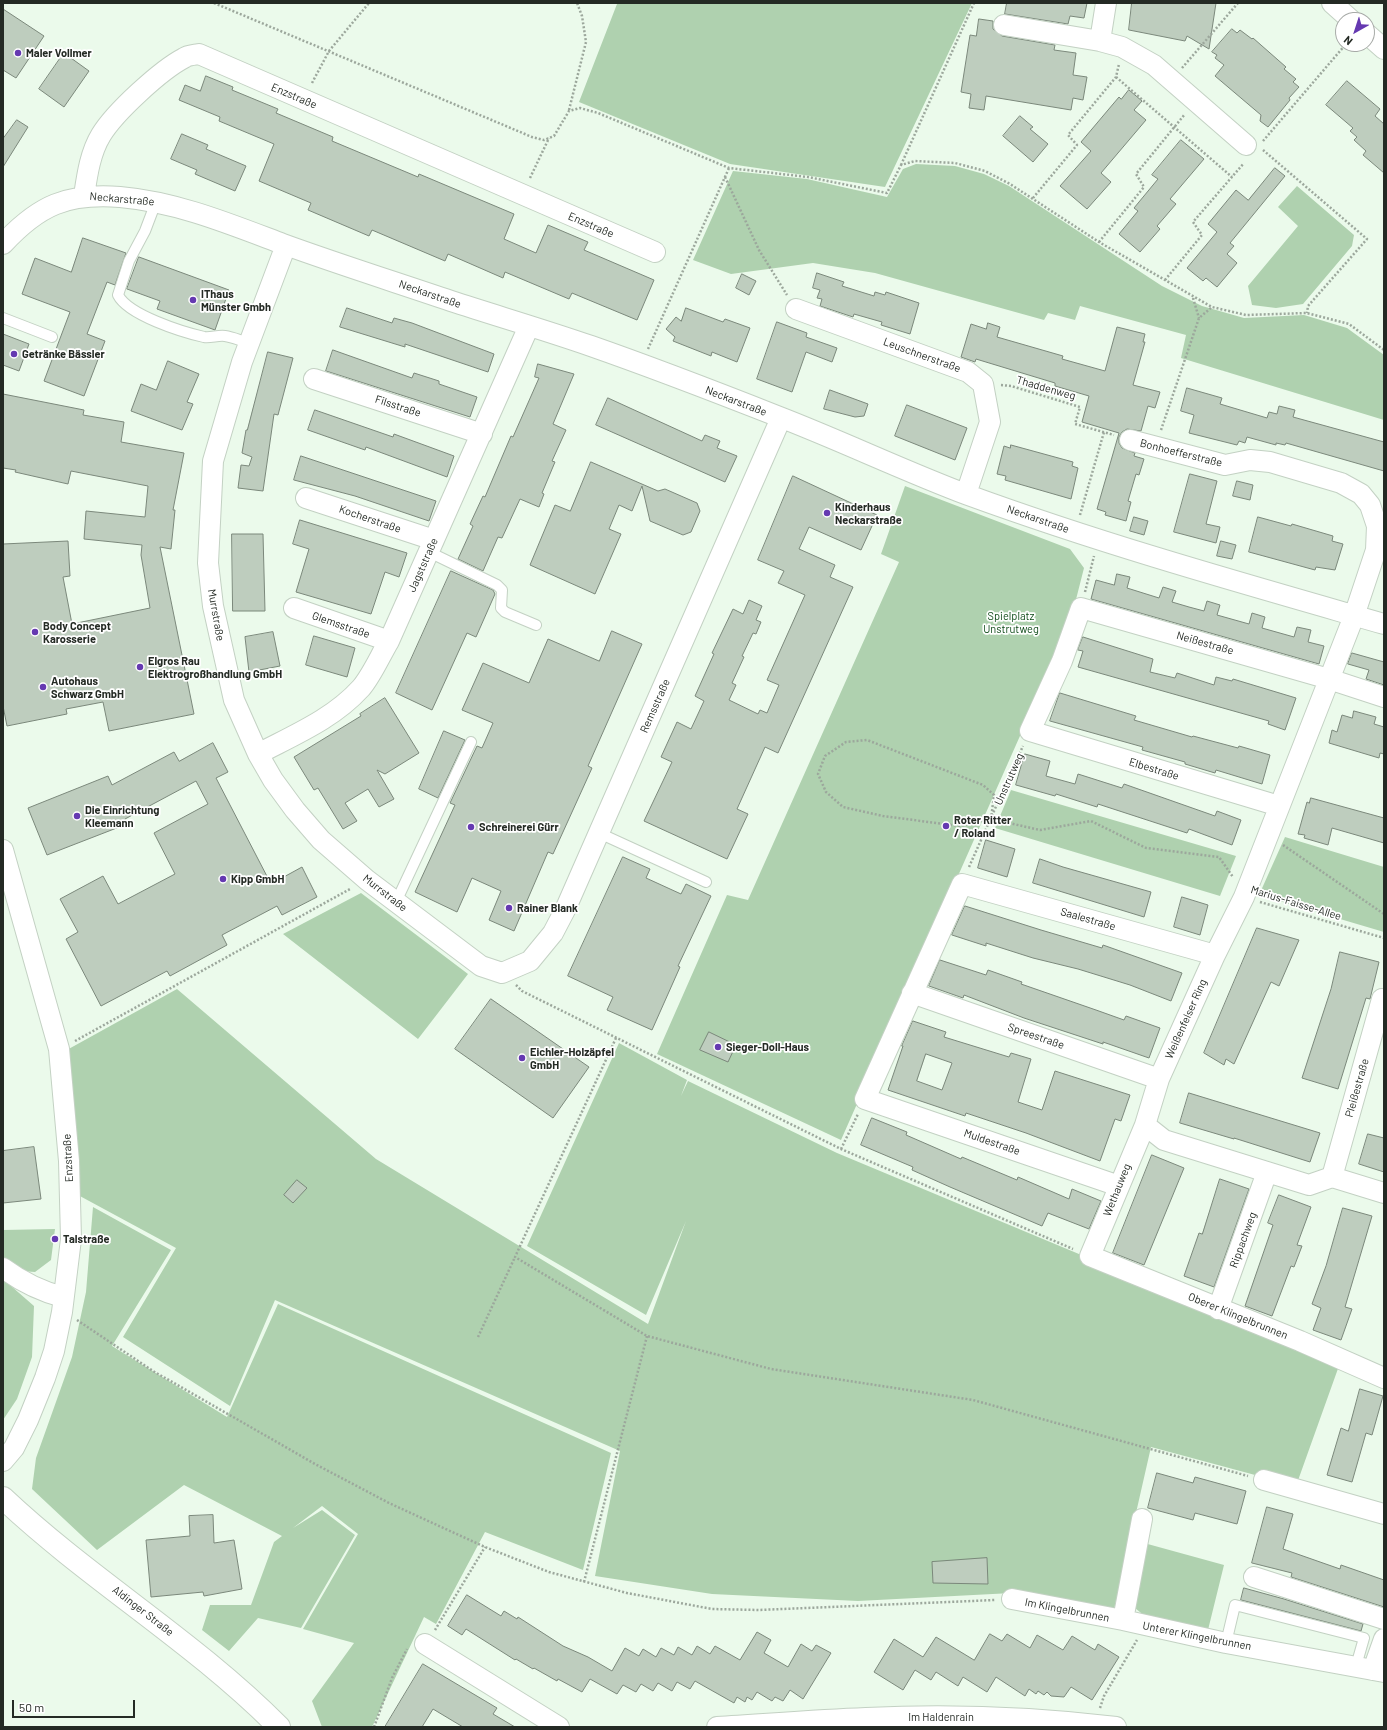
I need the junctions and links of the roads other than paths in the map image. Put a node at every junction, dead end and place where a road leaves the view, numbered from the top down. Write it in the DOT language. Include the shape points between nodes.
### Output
graph roads {
  1 [pos="1106,3"];
  2 [pos="1332,3"];
  3 [pos="1342,12"];
  4 [pos="1004,25"];
  5 [pos="1100,41"];
  6 [pos="1375,41"];
  7 [pos="1384,49"];
  8 [pos="1246,153"];
  9 [pos="84,196"];
  10 [pos="156,202"];
  11 [pos="3,244"];
  12 [pos="286,245"];
  13 [pos="654,252"];
  14 [pos="796,309"];
  15 [pos="3,318"];
  16 [pos="529,326"];
  17 [pos="52,337"];
  18 [pos="249,343"];
  19 [pos="314,378"];
  20 [pos="782,418"];
  21 [pos="482,434"];
  22 [pos="1130,440"];
  23 [pos="966,494"];
  24 [pos="306,498"];
  25 [pos="1377,507"];
  26 [pos="431,546"];
  27 [pos="294,608"];
  28 [pos="1354,616"];
  29 [pos="1384,624"];
  30 [pos="536,625"];
  31 [pos="389,641"];
  32 [pos="1329,679"];
  33 [pos="1384,697"];
  34 [pos="1030,731"];
  35 [pos="471,742"];
  36 [pos="258,754"];
  37 [pos="1279,806"];
  38 [pos="599,833"];
  39 [pos="3,850"];
  40 [pos="706,882"];
  41 [pos="396,902"];
  42 [pos="1215,955"];
  43 [pos="502,973"];
  44 [pos="912,993"];
  45 [pos="1382,999"];
  46 [pos="1159,1079"];
  47 [pos="1145,1125"];
  48 [pos="1267,1172"];
  49 [pos="1332,1177"];
  50 [pos="1119,1186"];
  51 [pos="1384,1193"];
  52 [pos="1090,1256"];
  53 [pos="3,1268"];
  54 [pos="62,1305"];
  55 [pos="1218,1309"];
  56 [pos="1384,1378"];
  57 [pos="3,1461"];
  58 [pos="1264,1480"];
  59 [pos="3,1498"];
  60 [pos="1384,1514"];
  61 [pos="1142,1519"];
  62 [pos="1254,1577"];
  63 [pos="1012,1599"];
  64 [pos="1384,1619"];
  65 [pos="1123,1620"];
  66 [pos="1384,1639"];
  67 [pos="1226,1643"];
  68 [pos="425,1644"];
  69 [pos="1371,1669"];
  70 [pos="279,1727"];
  71 [pos="559,1727"];
  72 [pos="717,1727"];
  73 [pos="1116,1727"];
  1 -- 5 [label="street"];
  2 -- 3 [label="street"];
  4 -- 5 [label="street"];
  5 -- 8 [label="street" via="1122,47 1154,65 1196,102"];
  6 -- 7 [label="street"];
  9 -- 10 [label="street, Neckarstraße"];
  9 -- 11 [label="street" via="39,212"];
  9 -- 13 [label="street, Enzstraße" via="89,166 101,135 123,108 162,73 185,57 199,54"];
  10 -- 12 [label="street, Neckarstraße" via="219,220"];
  10 -- 18 [label="lane" via="145,231 129,261 118,295 120,300 144,317 205,337 225,336"];
  12 -- 16 [label="street, Neckarstraße"];
  12 -- 18 [label="street, Murrstraße"];
  14 -- 23 [label="street, Leuschnerstraße" via="968,372 983,384 990,422"];
  15 -- 17 [label="lane"];
  16 -- 20 [label="street, Neckarstraße" via="642,364"];
  16 -- 21 [label="street, Jagststraße"];
  18 -- 36 [label="street, Murrstraße" via="213,461 208,563 213,606 234,700"];
  19 -- 21 [label="street, Filsstraße"];
  20 -- 23 [label="street, Neckarstraße"];
  20 -- 38 [label="street, Remsstraße"];
  21 -- 26 [label="street, Jagststraße"];
  22 -- 25 [label="street, Bonhoefferstraße" via="1225,465 1250,460 1270,462 1341,483"];
  23 -- 28 [label="street, Neckarstraße" via="1098,541"];
  24 -- 26 [label="street, Kocherstraße"];
  25 -- 28 [label="street, Bonhoefferstraße" via="1376,550"];
  26 -- 30 [label="lane" via="497,585 502,590 501,608"];
  26 -- 31 [label="street, Jagststraße"];
  27 -- 31 [label="street, Glemsstraße"];
  28 -- 29 [label="street, Neckarstraße"];
  28 -- 32 [label="street, Weißenfelser Ring"];
  31 -- 36 [label="street, Jagststraße" via="362,687 340,709"];
  32 -- 33 [label="street"];
  32 -- 34 [label="street, Neißestraße" via="1081,608 1062,661"];
  32 -- 37 [label="street, Weißenfelser Ring"];
  34 -- 37 [label="street, Elbestraße"];
  35 -- 41 [label="lane"];
  36 -- 41 [label="street, Murrstraße" via="273,780 320,840"];
  37 -- 42 [label="street, Weißenfelser Ring" via="1244,897"];
  38 -- 40 [label="lane"];
  38 -- 43 [label="street, Remsstraße" via="553,933 530,961"];
  39 -- 54 [label="street, Enzstraße" via="59,1050 69,1161 71,1239"];
  41 -- 43 [label="street, Murrstraße" via="481,966"];
  42 -- 44 [label="street, Saalestraße" via="962,884"];
  42 -- 46 [label="street, Weißenfelser Ring"];
  44 -- 46 [label="street, Spreestraße"];
  44 -- 50 [label="street, Muldestraße" via="865,1099"];
  45 -- 49 [label="street, Pleißestraße"];
  46 -- 47 [label="street, Weißenfelser Ring"];
  47 -- 48 [label="street" via="1164,1140"];
  47 -- 50 [label="street, Wethauweg"];
  48 -- 49 [label="street" via="1309,1185"];
  48 -- 55 [label="street, Rippachweg"];
  49 -- 51 [label="street"];
  50 -- 52 [label="street, Wethauweg"];
  52 -- 55 [label="street, Oberer Klingelbrunnen"];
  53 -- 54 [label="street"];
  54 -- 57 [label="street, Enzstraße" via="54,1351 45,1378 14,1448"];
  55 -- 56 [label="street, Oberer Klingelbrunnen"];
  58 -- 60 [label="street"];
  59 -- 70 [label="main road, Aldinger Straße" via="64,1550 239,1689"];
  61 -- 65 [label="street"];
  62 -- 64 [label="street"];
  63 -- 65 [label="street, Im Klingelbrunnen"];
  65 -- 67 [label="street, Unterer Klingelbrunnen"];
  66 -- 69 [label="street"];
  67 -- 69 [label="street, Unterer Klingelbrunnen"];
  67 -- 69 [label="lane" via="1235,1605 1364,1638"];
  68 -- 71 [label="street"];
  72 -- 73 [label="street, Im Haldenrain" via="866,1718 963,1716 1054,1720"];
}
